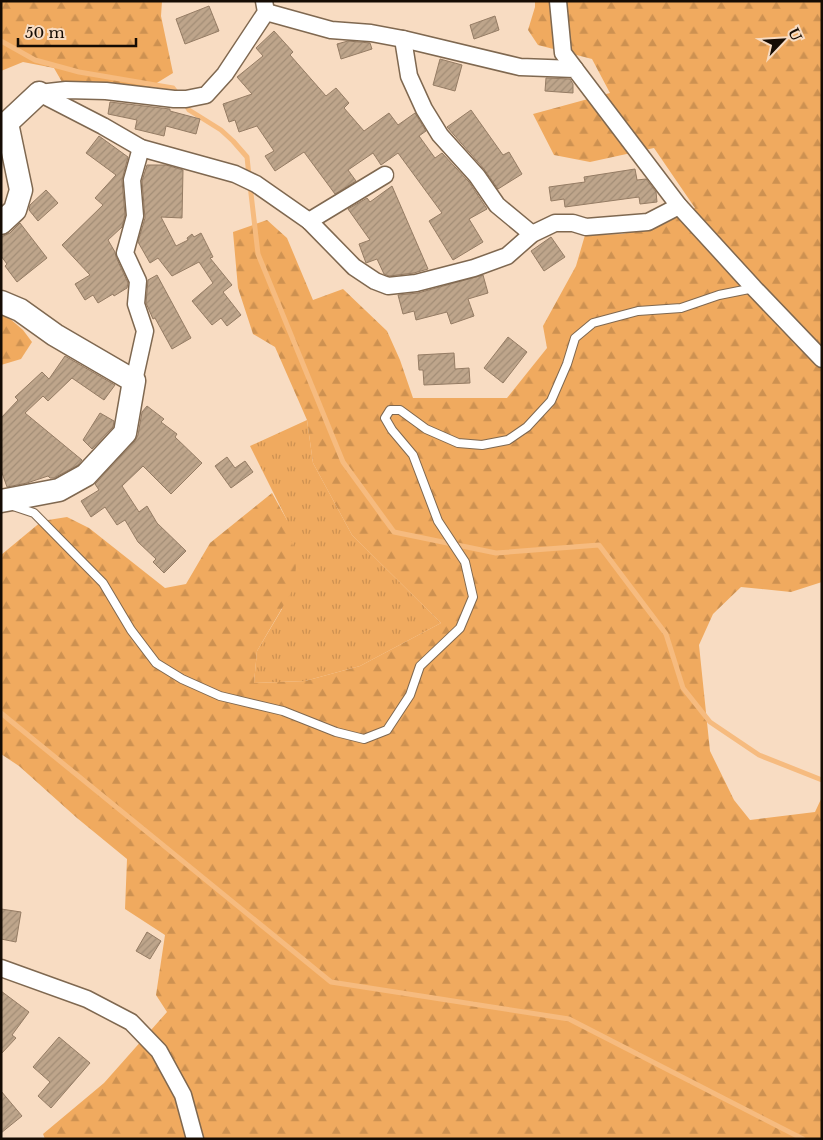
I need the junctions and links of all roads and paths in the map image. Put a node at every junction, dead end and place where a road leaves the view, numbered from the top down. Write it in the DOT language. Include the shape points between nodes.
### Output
graph roads {
  1 [pos="558,1"];
  2 [pos="265,7"];
  3 [pos="403,39"];
  4 [pos="575,70"];
  5 [pos="39,93"];
  6 [pos="140,148"];
  7 [pos="386,175"];
  8 [pos="679,206"];
  9 [pos="309,221"];
  10 [pos="1,223"];
  11 [pos="532,234"];
  12 [pos="754,288"];
  13 [pos="1,302"];
  14 [pos="822,359"];
  15 [pos="134,381"];
  16 [pos="1,501"];
  17 [pos="1,505"];
  18 [pos="1,968"];
  19 [pos="194,1139"];
  1 -- 4 [label="street" via="563,53"];
  2 -- 3 [label="street" via="331,30"];
  2 -- 5 [label="street" via="225,74 206,95 180,99 98,91"];
  3 -- 4 [label="street" via="520,67"];
  3 -- 11 [label="street" via="409,76 440,135 477,176 497,205"];
  4 -- 8 [label="street"];
  5 -- 6 [label="street"];
  5 -- 10 [label="street" via="7,123 21,190 15,210"];
  6 -- 9 [label="street" via="235,174 256,184"];
  6 -- 15 [label="street" via="132,180 135,216 125,253 138,281 136,304 145,331"];
  7 -- 9 [label="street"];
  8 -- 11 [label="street" via="648,222 586,227 555,223"];
  8 -- 12 [label="street"];
  9 -- 11 [label="street" via="354,267 388,286 416,283 474,268 507,256"];
  12 -- 14 [label="street"];
  12 -- 17 [label="lane" via="681,308 638,311 593,323 575,338 551,401 527,427 508,440 482,445 458,443 426,429 400,410 390,410 385,418 413,454 438,521 465,562 473,597 460,628 420,666 410,694 387,730 364,739 336,732 283,711 220,696 156,663 131,630 103,583 34,513 16,506"];
  13 -- 15 [label="street" via="20,310 55,335"];
  15 -- 16 [label="street" via="125,433 86,475 59,490"];
  18 -- 19 [label="street" via="87,999 132,1022 159,1051 183,1095"];
}
